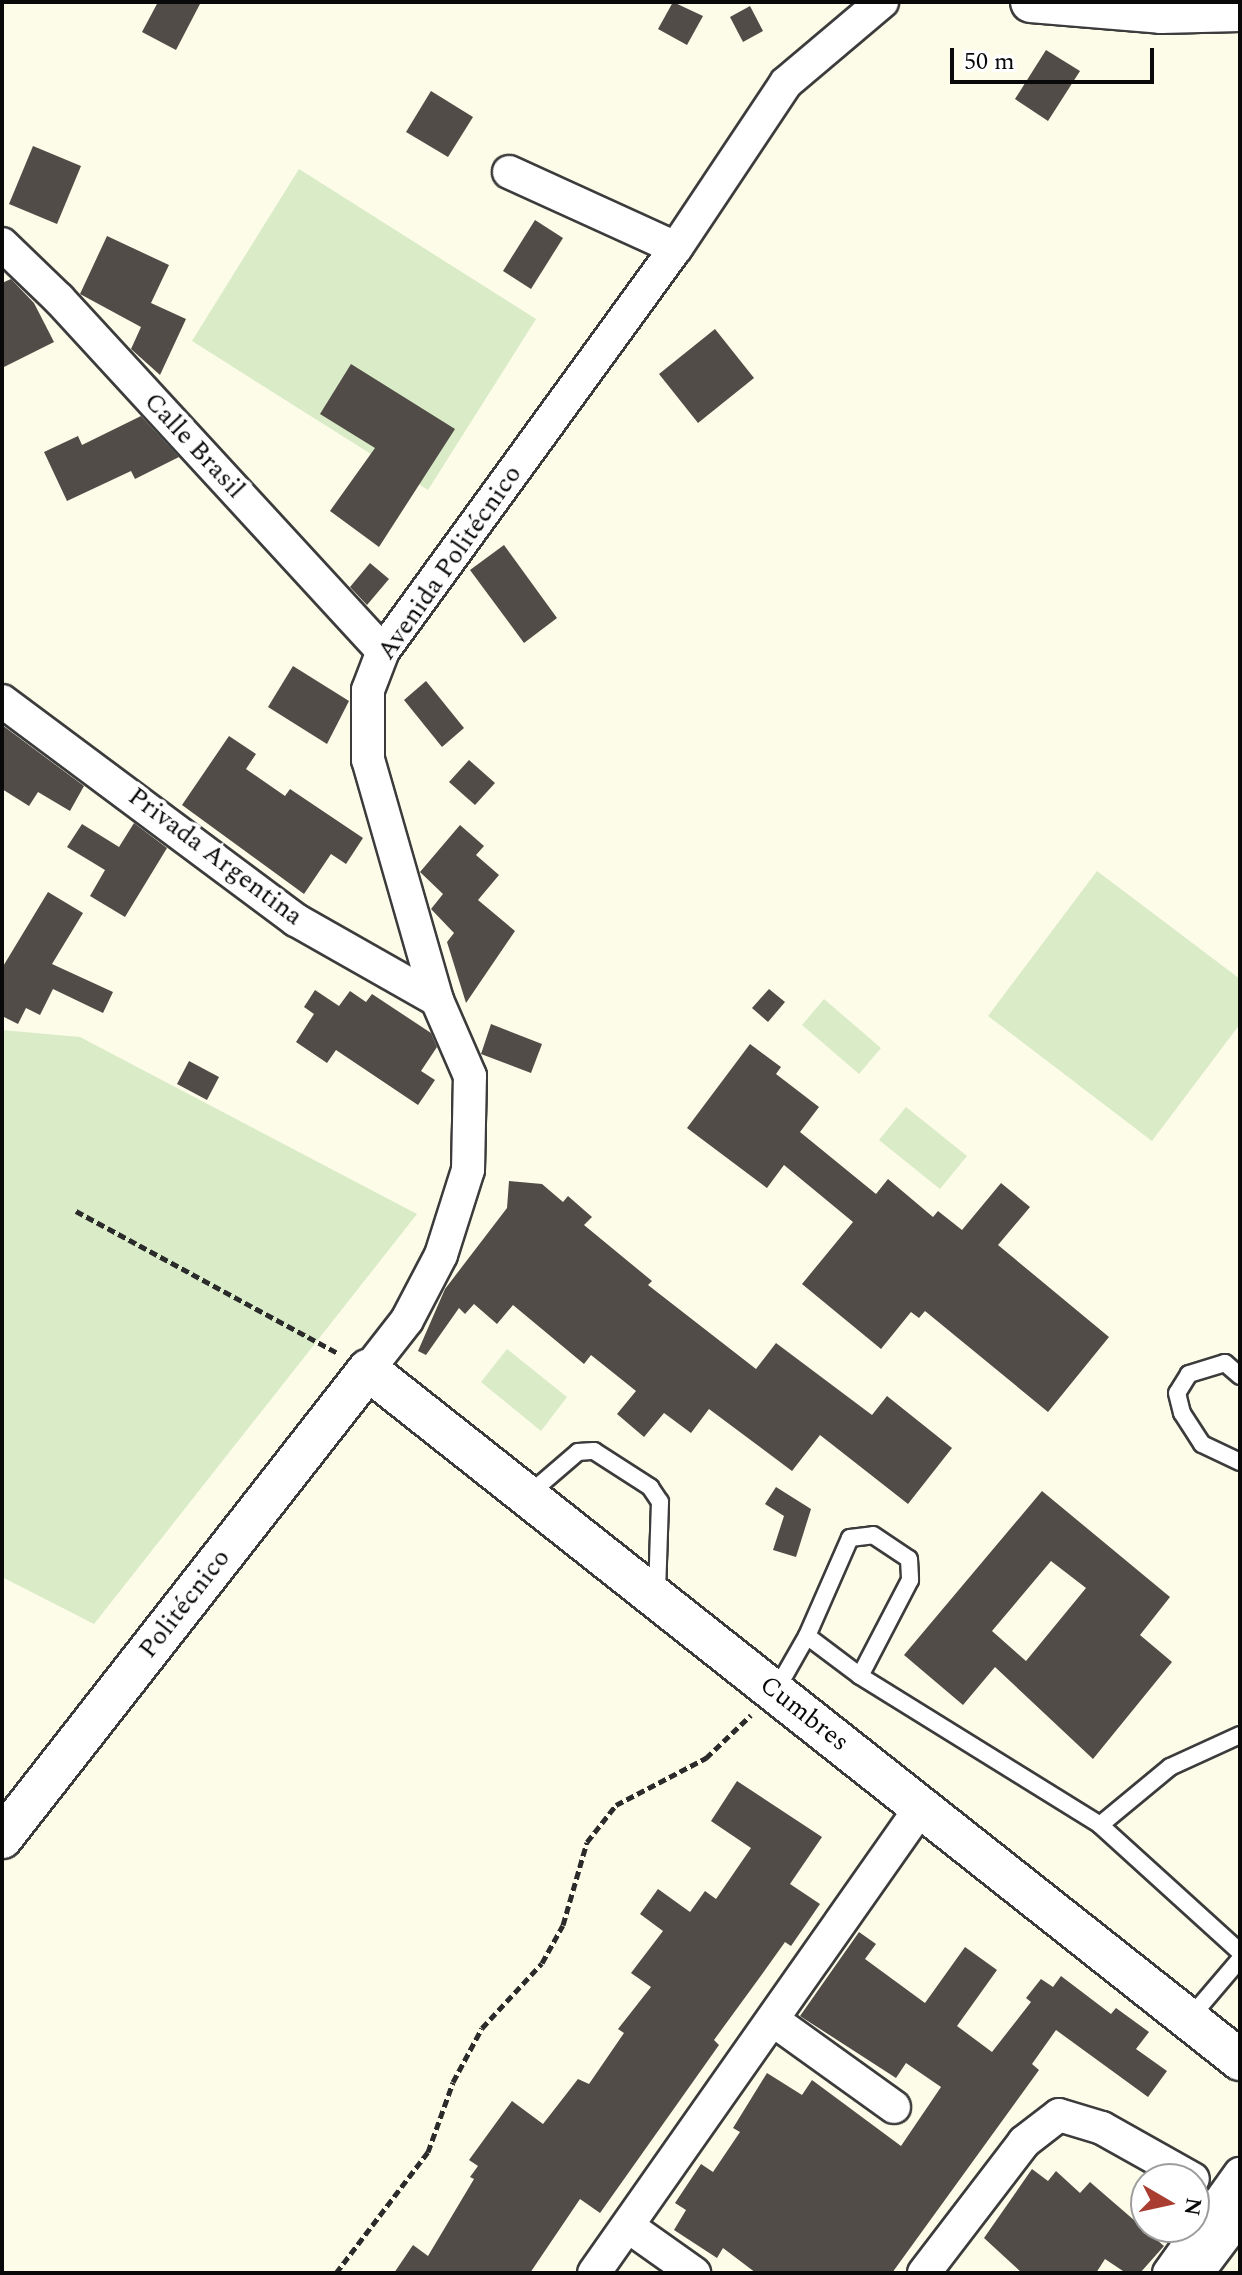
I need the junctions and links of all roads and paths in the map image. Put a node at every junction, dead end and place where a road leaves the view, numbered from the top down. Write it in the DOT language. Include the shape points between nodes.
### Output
graph roads {
  1 [pos="882,2"];
  2 [pos="1031,2"];
  3 [pos="1240,11"];
  4 [pos="509,172"];
  5 [pos="2,244"];
  6 [pos="676,248"];
  7 [pos="383,651"];
  8 [pos="2,701"];
  9 [pos="437,1000"];
  10 [pos="76,1211"];
  11 [pos="368,1370"];
  12 [pos="1240,1376"];
  13 [pos="1240,1462"];
  14 [pos="527,1496"];
  15 [pos="657,1598"];
  16 [pos="807,1636"];
  17 [pos="860,1676"];
  18 [pos="775,1692"];
  19 [pos="1240,1735"];
  20 [pos="922,1806"];
  21 [pos="1100,1825"];
  22 [pos="2,1838"];
  23 [pos="1240,1952"];
  24 [pos="1240,1959"];
  25 [pos="1189,2019"];
  26 [pos="773,2020"];
  27 [pos="1240,2060"];
  28 [pos="894,2107"];
  29 [pos="1164,2163"];
  30 [pos="1240,2174"];
  31 [pos="1210,2193"];
  32 [pos="1233,2212"];
  33 [pos="629,2227"];
  34 [pos="933,2270"];
  35 [pos="336,2273"];
  36 [pos="594,2273"];
  37 [pos="694,2273"];
  38 [pos="1169,2273"];
  39 [pos="1197,2273"];
  1 -- 6 [label="street, Avenida Politécnico" via="786,83"];
  2 -- 3 [label="street" via="1161,13"];
  4 -- 6 [label="street"];
  5 -- 7 [label="street, Calle Brasil" via="59,299"];
  6 -- 7 [label="street, Avenida Politécnico"];
  7 -- 9 [label="street, Avenida Politécnico" via="368,690 368,760"];
  8 -- 9 [label="street, Privada Argentina" via="296,920"];
  9 -- 11 [label="street, Avenida Politécnico" via="470,1076 468,1170 441,1255 407,1320"];
  10 -- 11 [label="path"];
  11 -- 14 [label="street, Cumbres"];
  11 -- 22 [label="street, Politécnico"];
  12 -- 13 [label="lane" via="1225,1363 1189,1374 1177,1393 1182,1413 1202,1444"];
  14 -- 15 [label="street, Cumbres"];
  14 -- 15 [label="lane" via="578,1452 594,1451 650,1487 660,1502"];
  15 -- 18 [label="street, Cumbres"];
  16 -- 17 [label="lane"];
  16 -- 17 [label="lane" via="850,1538 873,1535 909,1559 910,1580"];
  16 -- 18 [label="lane"];
  17 -- 21 [label="lane"];
  18 -- 20 [label="street, Cumbres"];
  18 -- 35 [label="path" via="706,1758 616,1805 587,1842 563,1925 542,1963 482,2028 453,2082 428,2152"];
  19 -- 21 [label="lane" via="1170,1767"];
  20 -- 25 [label="street, Cumbres"];
  20 -- 26 [label="street"];
  21 -- 23 [label="lane"];
  24 -- 25 [label="lane"];
  25 -- 27 [label="street, Cumbres"];
  26 -- 28 [label="street"];
  26 -- 33 [label="street"];
  29 -- 34 [label="street" via="1102,2128 1059,2115 1024,2142"];
  30 -- 32 [label="street"];
  31 -- 32 [label="street"];
  32 -- 38 [label="street"];
  32 -- 39 [label="street"];
  33 -- 36 [label="street"];
  33 -- 37 [label="street"];
}
